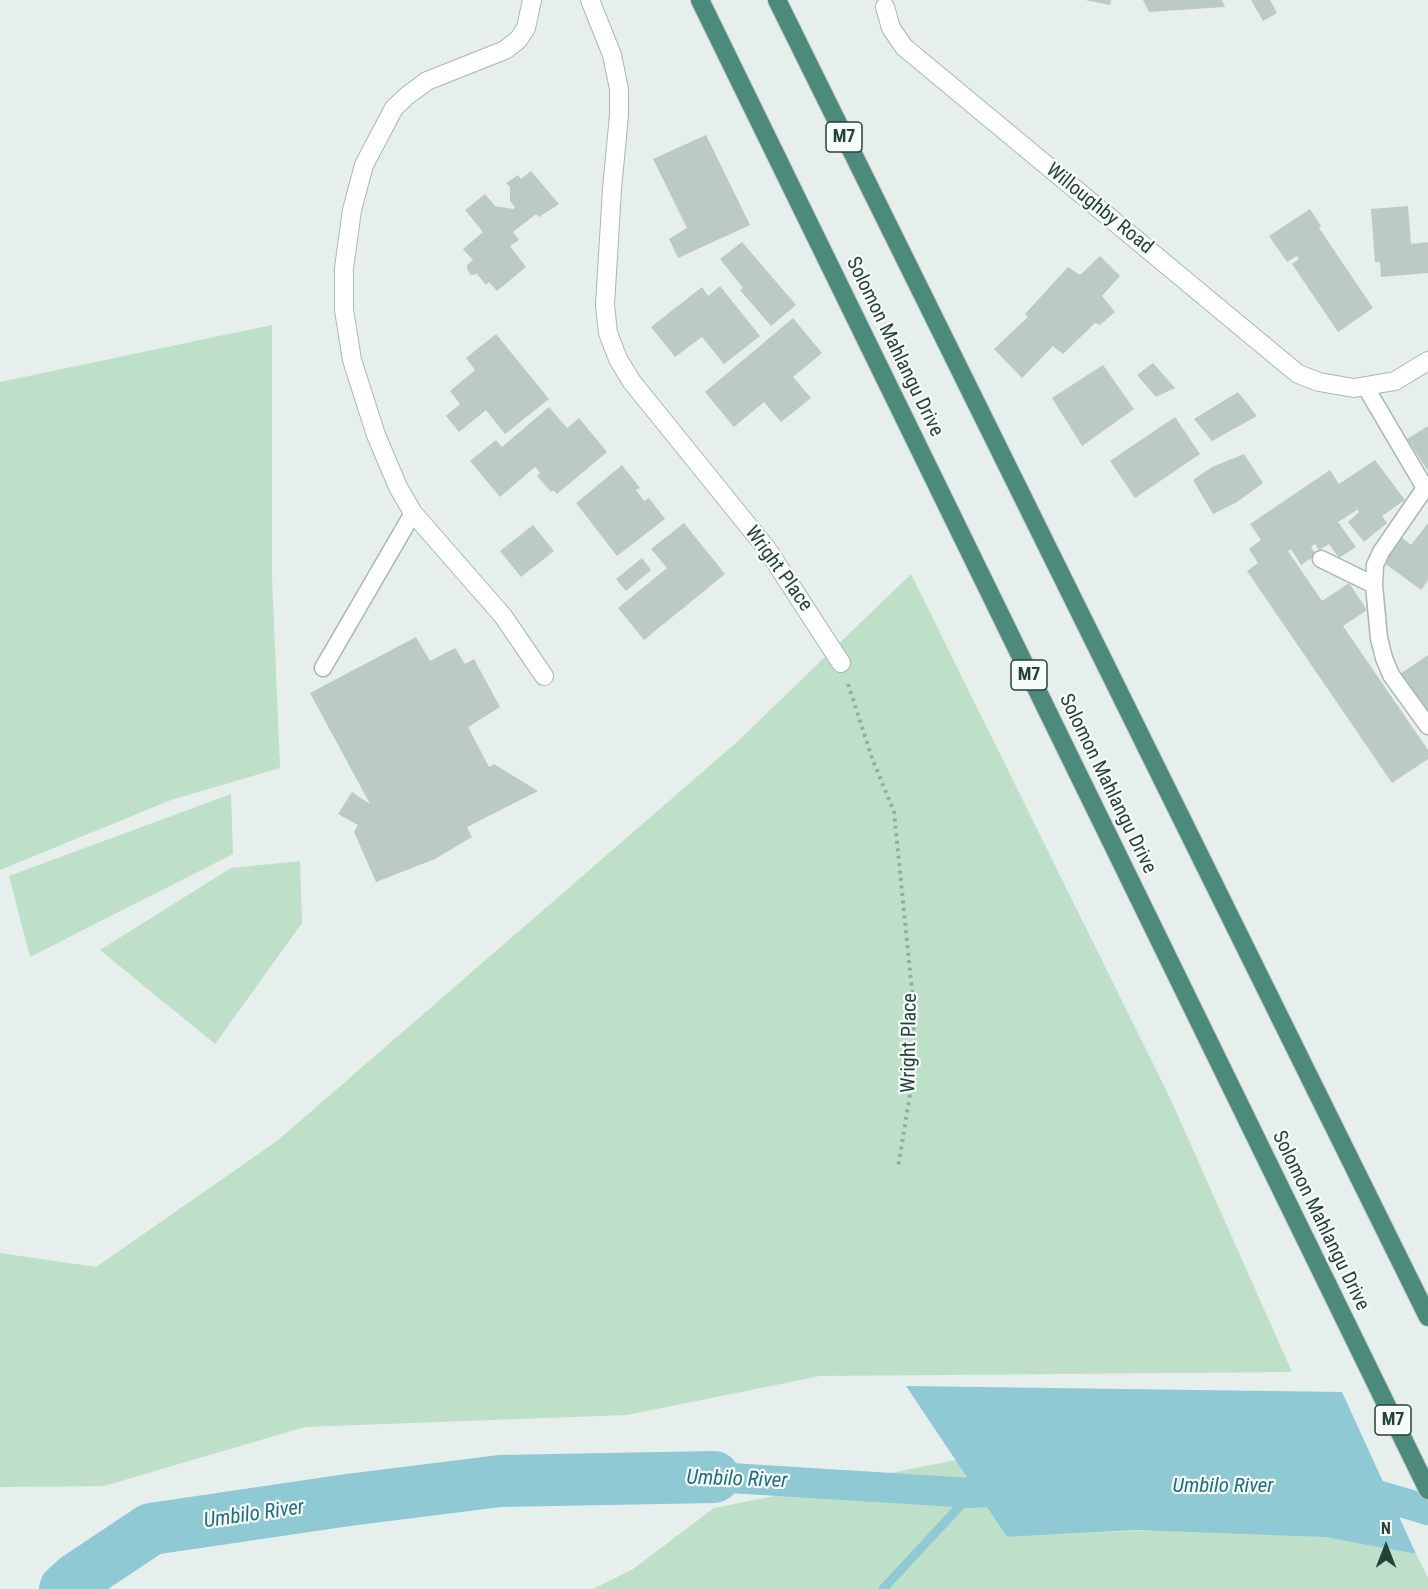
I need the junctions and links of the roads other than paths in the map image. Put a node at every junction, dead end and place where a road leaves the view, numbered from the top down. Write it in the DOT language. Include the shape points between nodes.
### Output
graph roads {
  1 [pos="532,0"];
  2 [pos="590,0"];
  3 [pos="700,0"];
  4 [pos="777,0"];
  5 [pos="881,2"];
  6 [pos="1428,361"];
  7 [pos="1359,387"];
  8 [pos="1427,487"];
  9 [pos="413,513"];
  10 [pos="1321,559"];
  11 [pos="1374,585"];
  12 [pos="842,663"];
  13 [pos="323,668"];
  14 [pos="544,676"];
  15 [pos="1428,726"];
  16 [pos="1428,1317"];
  17 [pos="1428,1490"];
  1 -- 9 [label="street" via="526,28 512,45 428,81 394,108 364,165 352,210 344,268 344,310 352,360 376,435"];
  2 -- 12 [label="street, Wright Place" via="603,27 619,89 605,305 608,333 632,382 767,549"];
  3 -- 17 [label="highway, Solomon Mahlangu Drive / M7"];
  4 -- 16 [label="highway, M7"];
  5 -- 7 [label="street, Willoughby Road" via="904,47 1298,374 1319,382"];
  6 -- 7 [label="street, Willoughby Road" via="1395,381"];
  7 -- 8 [label="lane"];
  8 -- 11 [label="lane" via="1381,552 1375,565"];
  9 -- 13 [label="lane"];
  9 -- 14 [label="street" via="503,616"];
  10 -- 11 [label="lane"];
  11 -- 15 [label="lane" via="1384,658 1391,675"];
}
